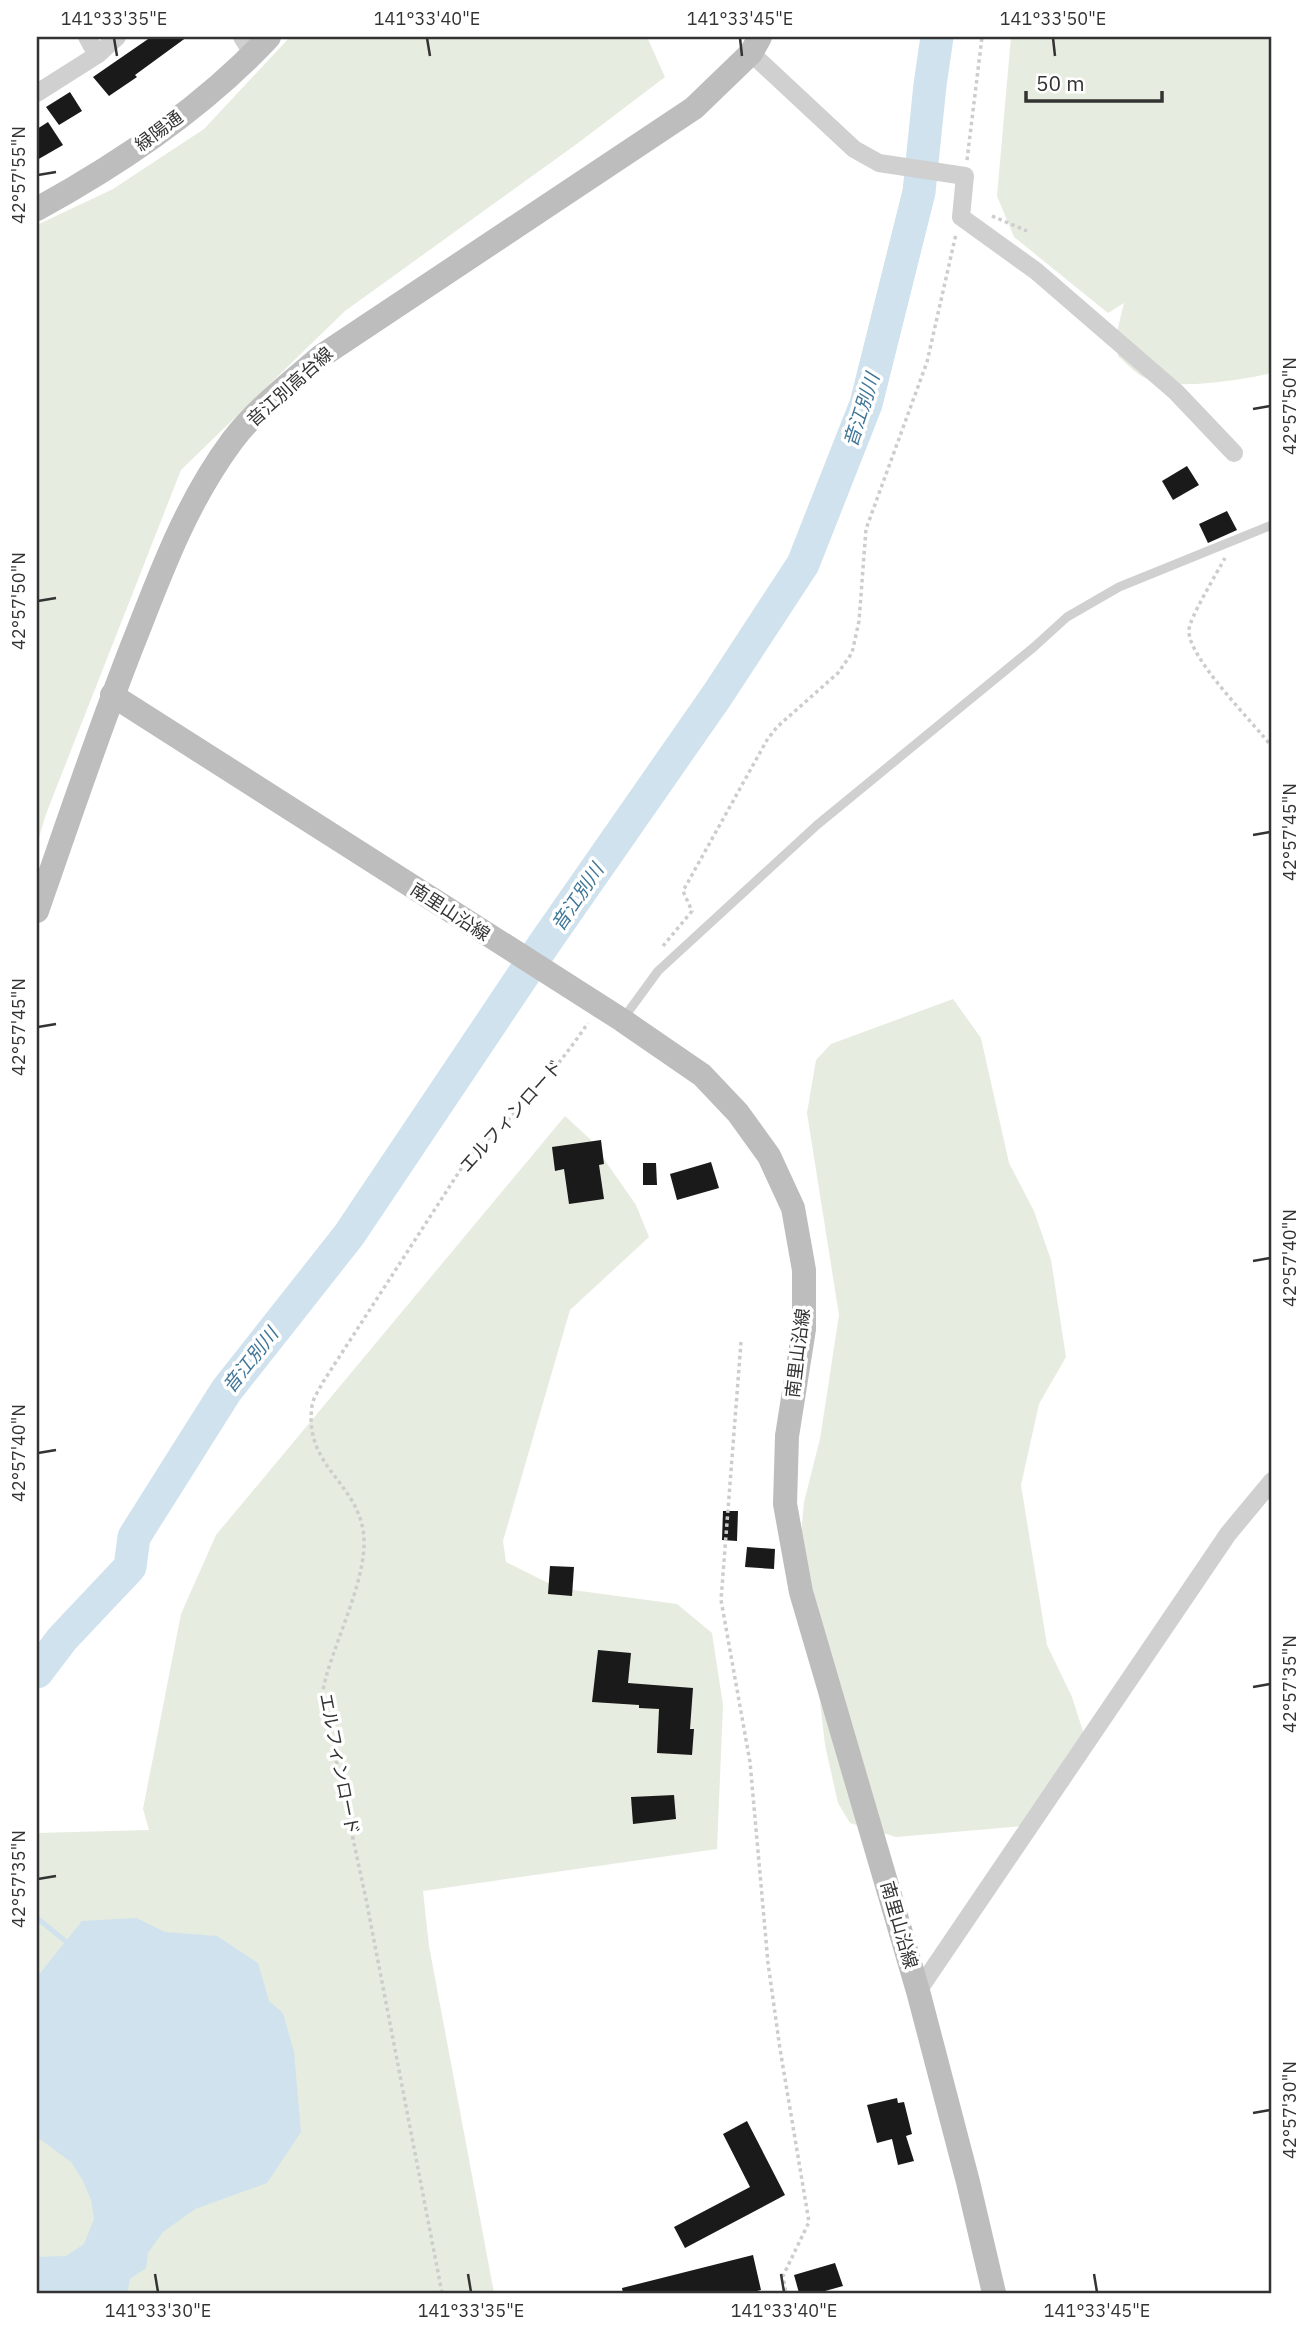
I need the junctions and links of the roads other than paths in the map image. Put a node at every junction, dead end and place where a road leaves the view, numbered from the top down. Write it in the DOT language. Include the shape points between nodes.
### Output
graph roads {
  1 [pos="87,37"];
  2 [pos="117,37"];
  3 [pos="255,42"];
  4 [pos="755,45"];
  5 [pos="97,55"];
  6 [pos="37,93"];
  7 [pos="37,209"];
  8 [pos="1234,453"];
  9 [pos="1272,525"];
  10 [pos="112,695"];
  11 [pos="37,911"];
  12 [pos="622,1020"];
  13 [pos="1272,1481"];
  14 [pos="918,1991"];
  15 [pos="994,2293"];
  1 -- 5 [label="street"];
  2 -- 5 [label="street"];
  3 -- 7 [label="street, 緑陽通" via="188,109 126,156"];
  4 -- 8 [label="street" via="854,149 879,163 965,176 961,217 1036,271 1177,393"];
  4 -- 10 [label="street, 音江別高台線" via="694,108 320,357 265,404 232,441 188,509"];
  5 -- 6 [label="street"];
  9 -- 12 [label="lane" via="1119,587 1067,618 817,825 657,971"];
  10 -- 11 [label="street, 音江別高台線"];
  10 -- 12 [label="street, 南里山沿線"];
  12 -- 14 [label="street, 南里山沿線" via="702,1075 738,1113 769,1156 793,1208 804,1270 804,1329 786,1436 785,1504 801,1592"];
  13 -- 14 [label="street" via="1228,1534"];
  14 -- 15 [label="street, 南里山沿線"];
}
